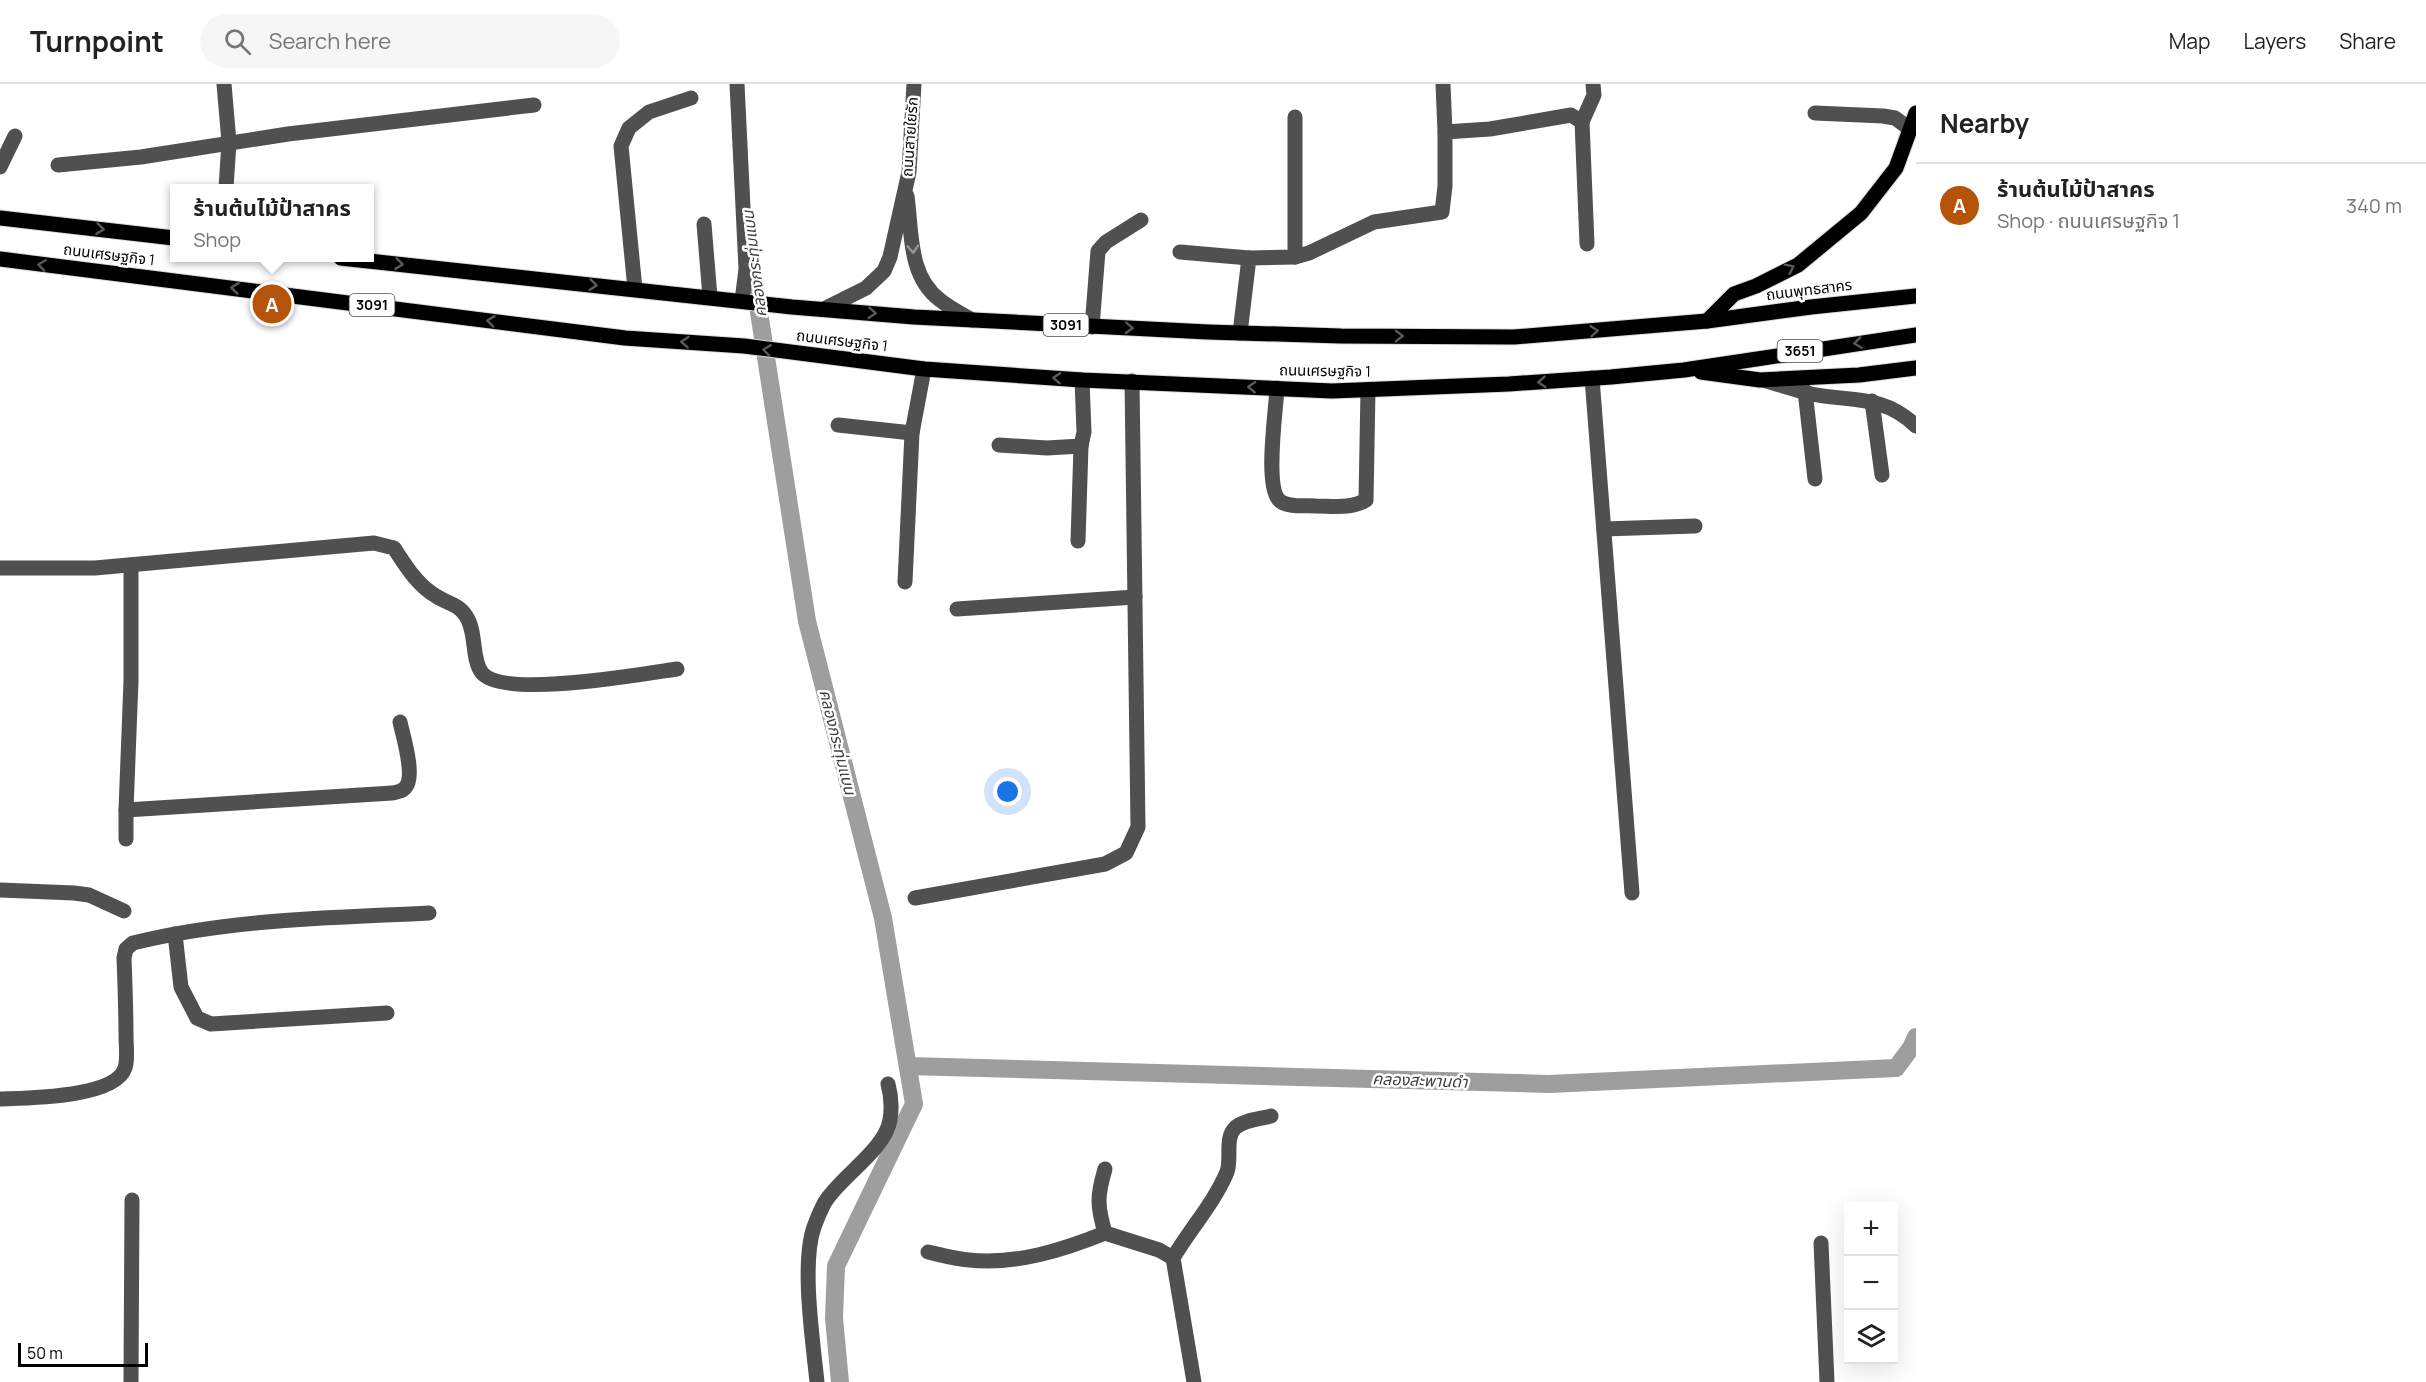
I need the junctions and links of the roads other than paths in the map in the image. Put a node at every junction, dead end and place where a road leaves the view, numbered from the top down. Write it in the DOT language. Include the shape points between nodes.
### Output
graph roads {
  1 [pos="224,84"];
  2 [pos="737,84"];
  3 [pos="914,84"];
  4 [pos="1443,84"];
  5 [pos="1593,84"];
  6 [pos="691,98"];
  7 [pos="534,105"];
  8 [pos="1815,113"];
  9 [pos="1916,113"];
  10 [pos="1295,117"];
  11 [pos="1582,122"];
  12 [pos="1910,129"];
  13 [pos="1445,132"];
  14 [pos="15,136"];
  15 [pos="229,142"];
  16 [pos="58,165"];
  17 [pos="0,167"];
  18 [pos="226,184"];
  19 [pos="906,190"];
  20 [pos="0,218"];
  21 [pos="1141,220"];
  22 [pos="704,224"];
  23 [pos="170,238"];
  24 [pos="1587,244"];
  25 [pos="1180,252"];
  26 [pos="1295,257"];
  27 [pos="1249,258"];
  28 [pos="0,259"];
  29 [pos="374,261"];
  30 [pos="635,289"];
  31 [pos="1916,296"];
  32 [pos="710,297"];
  33 [pos="746,301"];
  34 [pos="824,309"];
  35 [pos="972,320"];
  36 [pos="1707,321"];
  37 [pos="1092,327"];
  38 [pos="1240,333"];
  39 [pos="1916,335"];
  40 [pos="1916,368"];
  41 [pos="924,369"];
  42 [pos="1684,370"];
  43 [pos="1592,378"];
  44 [pos="1082,380"];
  45 [pos="1760,380"];
  46 [pos="1132,381"];
  47 [pos="1277,388"];
  48 [pos="1368,390"];
  49 [pos="1805,392"];
  50 [pos="1872,400"];
  51 [pos="1909,415"];
  52 [pos="838,425"];
  53 [pos="1916,426"];
  54 [pos="912,433"];
  55 [pos="999,445"];
  56 [pos="1081,446"];
  57 [pos="1882,475"];
  58 [pos="1815,478"];
  59 [pos="1695,526"];
  60 [pos="1604,529"];
  61 [pos="1078,541"];
  62 [pos="131,565"];
  63 [pos="0,568"];
  64 [pos="905,582"];
  65 [pos="1135,597"];
  66 [pos="957,609"];
  67 [pos="677,669"];
  68 [pos="400,722"];
  69 [pos="126,810"];
  70 [pos="126,839"];
  71 [pos="0,890"];
  72 [pos="1632,893"];
  73 [pos="915,898"];
  74 [pos="124,911"];
  75 [pos="429,913"];
  76 [pos="175,934"];
  77 [pos="387,1013"];
  78 [pos="888,1084"];
  79 [pos="0,1099"];
  80 [pos="1271,1116"];
  81 [pos="1105,1169"];
  82 [pos="132,1200"];
  83 [pos="1105,1233"];
  84 [pos="1821,1243"];
  85 [pos="928,1252"];
  86 [pos="1173,1258"];
  87 [pos="131,1382"];
  88 [pos="817,1382"];
  89 [pos="1194,1382"];
  90 [pos="1827,1382"];
  1 -- 15 [label="street"];
  2 -- 33 [label="street"];
  3 -- 19 [label="street, ถนนสายใยรัก"];
  4 -- 13 [label="street"];
  5 -- 11 [label="street" via="1594,95"];
  6 -- 30 [label="street" via="649,112 629,128 621,146"];
  7 -- 15 [label="street"];
  8 -- 12 [label="street" via="1895,118"];
  9 -- 12 [label="main road"];
  10 -- 26 [label="street"];
  11 -- 13 [label="street" via="1570,115 1490,129"];
  11 -- 24 [label="street"];
  36 -- 12 [label="main road, one-way" via="1734,294 1798,265 1861,213 1896,168"];
  13 -- 26 [label="street" via="1442,212 1374,222"];
  14 -- 17 [label="street"];
  15 -- 16 [label="street" via="141,157"];
  15 -- 18 [label="street"];
  19 -- 34 [label="street, ถนนสายใยรัก" via="884,271 866,288"];
  19 -- 35 [label="street, ถนนสายใยรัก, one-way" via="914,261 924,283 939,300"];
  20 -- 23 [label="main road, ถนนเศรษฐกิจ 1, one-way"];
  21 -- 37 [label="street" via="1098,251"];
  22 -- 32 [label="street"];
  25 -- 27 [label="street"];
  26 -- 27 [label="street"];
  27 -- 38 [label="street"];
  41 -- 28 [label="main road, ถนนเศรษฐกิจ 1 / 3091, one-way" via="744,346 625,338"];
  29 -- 30 [label="main road, ถนนเศรษฐกิจ 1 / 3091, one-way"];
  30 -- 32 [label="main road, ถนนเศรษฐกิจ 1 / 3091"];
  31 -- 36 [label="main road, ถนนพุทธสาคร"];
  32 -- 33 [label="main road, ถนนเศรษฐกิจ 1 / 3091"];
  33 -- 34 [label="main road, ถนนเศรษฐกิจ 1 / 3091"];
  34 -- 35 [label="main road, ถนนเศรษฐกิจ 1 / 3091, one-way"];
  35 -- 37 [label="main road, ถนนเศรษฐกิจ 1 / 3091"];
  38 -- 36 [label="main road, ถนนเศรษฐกิจ 1 / 3091, one-way" via="1514,337"];
  37 -- 38 [label="main road, ถนนเศรษฐกิจ 1 / 3091, one-way"];
  39 -- 42 [label="main road, 3651, one-way"];
  40 -- 45 [label="main road, 3091"];
  44 -- 41 [label="main road, ถนนเศรษฐกิจ 1 / 3091, one-way"];
  41 -- 54 [label="street"];
  42 -- 43 [label="main road, ถนนเศรษฐกิจ 1 / 3091"];
  42 -- 45 [label="main road, 3091"];
  43 -- 48 [label="main road, ถนนเศรษฐกิจ 1 / 3091, one-way"];
  43 -- 60 [label="street"];
  44 -- 46 [label="main road, ถนนเศรษฐกิจ 1 / 3091"];
  44 -- 56 [label="street"];
  45 -- 49 [label="street"];
  47 -- 46 [label="main road, ถนนเศรษฐกิจ 1 / 3091, one-way"];
  46 -- 65 [label="street"];
  47 -- 48 [label="main road, ถนนเศรษฐกิจ 1 / 3091"];
  47 -- 48 [label="street" via="1273,493 1292,505 1345,507 1366,500"];
  49 -- 50 [label="street"];
  49 -- 58 [label="street"];
  50 -- 51 [label="street"];
  50 -- 57 [label="street"];
  51 -- 53 [label="street"];
  52 -- 54 [label="street"];
  54 -- 64 [label="street"];
  55 -- 56 [label="street"];
  56 -- 61 [label="street"];
  59 -- 60 [label="street"];
  60 -- 72 [label="street"];
  62 -- 63 [label="street"];
  62 -- 67 [label="street" via="374,543 394,548 416,580 465,614 483,674 494,679 510,685 604,680"];
  62 -- 69 [label="street"];
  65 -- 66 [label="street"];
  65 -- 73 [label="street" via="1138,827 1126,853 1105,864"];
  68 -- 69 [label="street" via="410,772 403,790"];
  69 -- 70 [label="street"];
  71 -- 74 [label="street" via="88,895"];
  75 -- 76 [label="street" via="252,922"];
  76 -- 77 [label="street" via="181,987 197,1018 211,1024"];
  76 -- 79 [label="street" via="133,943 126,949 127,1053 125,1070 113,1082 66,1095"];
  78 -- 88 [label="street" via="890,1122 880,1141 825,1201 813,1230 809,1263"];
  80 -- 86 [label="street" via="1235,1128 1228,1170"];
  81 -- 83 [label="street" via="1098,1193"];
  82 -- 87 [label="street"];
  83 -- 85 [label="street" via="1067,1248 1001,1260 969,1260"];
  83 -- 86 [label="street"];
  84 -- 90 [label="street"];
  86 -- 89 [label="street"];
}
